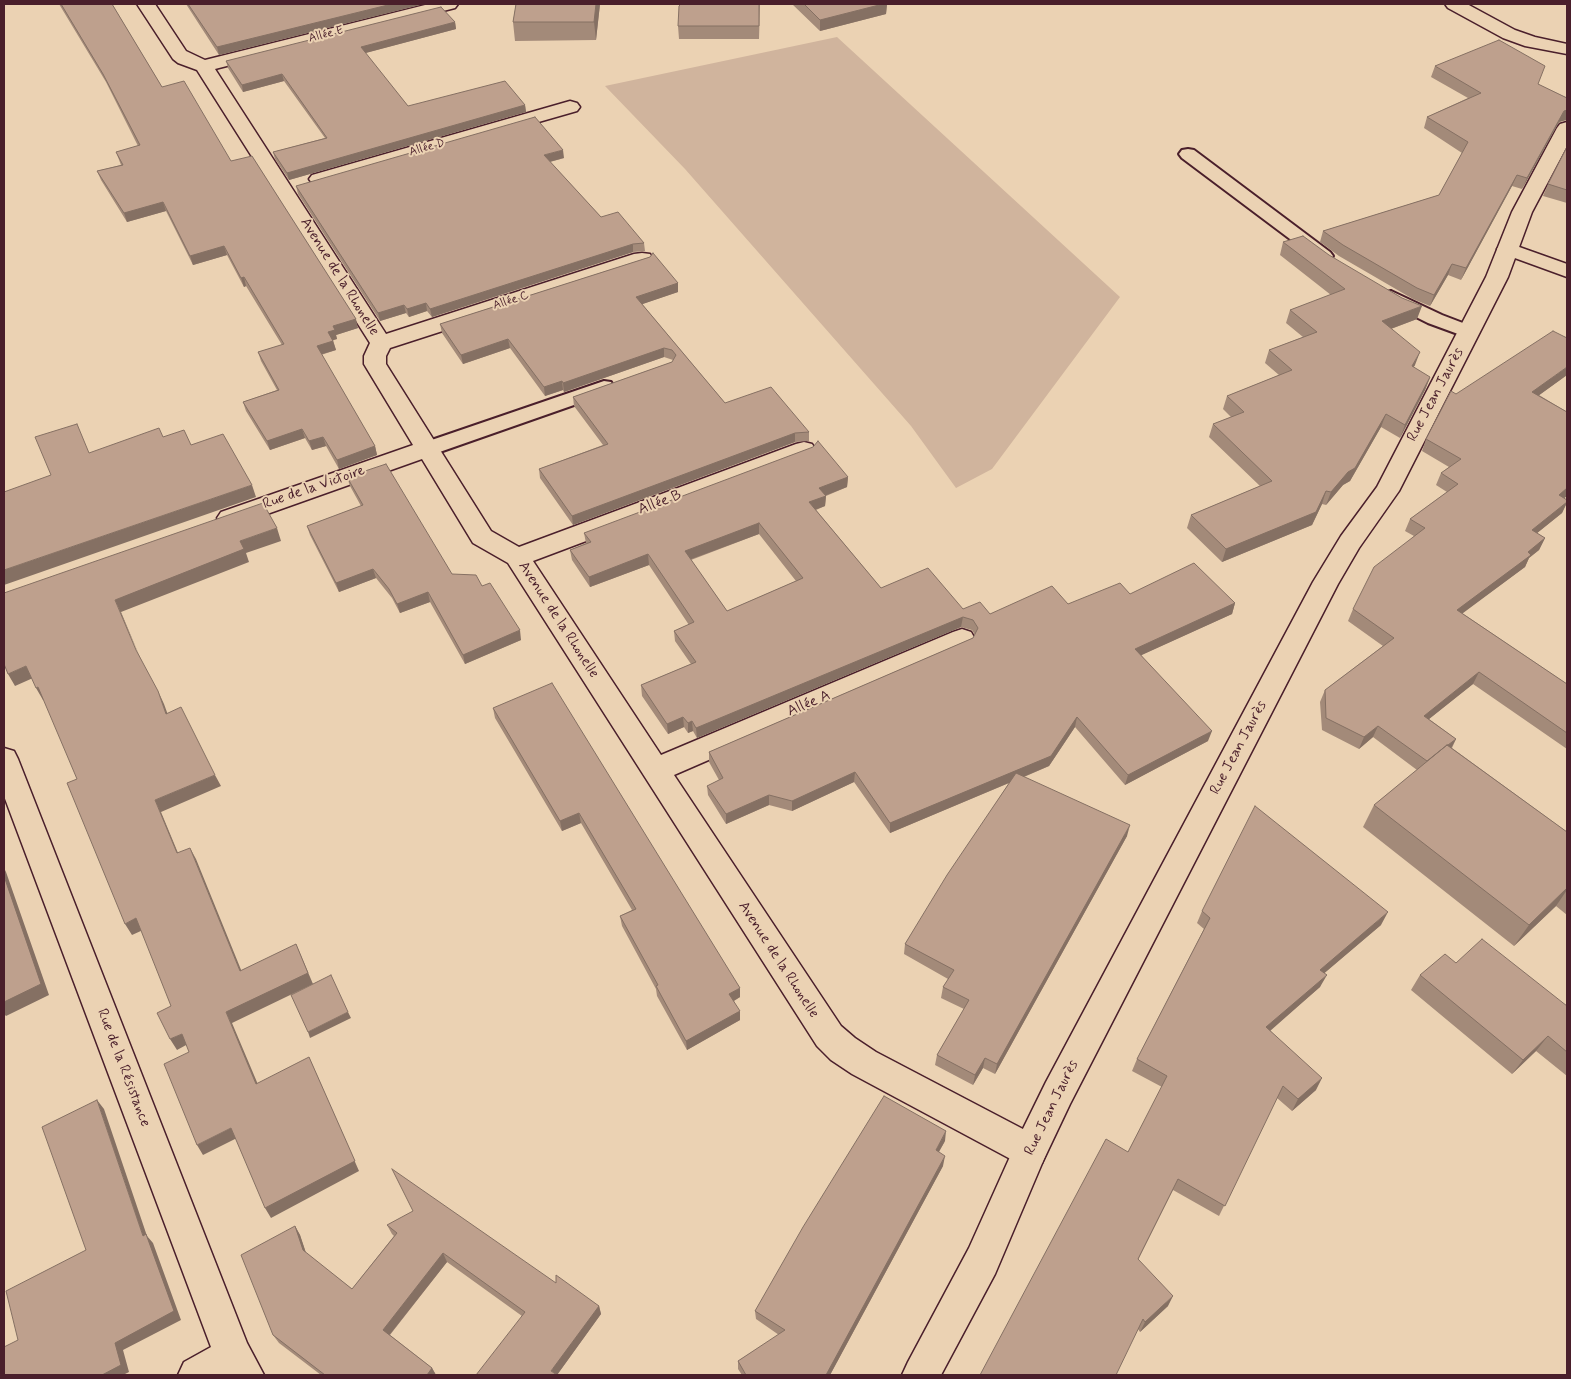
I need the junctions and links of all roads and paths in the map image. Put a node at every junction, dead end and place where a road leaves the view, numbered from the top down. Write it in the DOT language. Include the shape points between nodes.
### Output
graph roads {
  1 [pos="146,4"];
  2 [pos="449,4"];
  3 [pos="1454,4"];
  4 [pos="1567,49"];
  5 [pos="204,66"];
  6 [pos="570,107"];
  7 [pos="1567,128"];
  8 [pos="1188,154"];
  9 [pos="284,190"];
  10 [pos="1508,249"];
  11 [pos="642,259"];
  12 [pos="1340,266"];
  13 [pos="1567,271"];
  14 [pos="1378,290"];
  15 [pos="1469,332"];
  16 [pos="381,343"];
  17 [pos="619,381"];
  18 [pos="427,449"];
  19 [pos="804,450"];
  20 [pos="210,525"];
  21 [pos="517,557"];
  22 [pos="962,639"];
  23 [pos="4,759"];
  24 [pos="656,770"];
  25 [pos="1030,1152"];
  26 [pos="239,1365"];
  27 [pos="197,1375"];
  28 [pos="921,1375"];
  1 -- 5 [label="street" via="179,55"];
  2 -- 5 [label="street, Allée E"];
  3 -- 4 [label="street" via="1515,37"];
  5 -- 9 [label="street, Avenue de la Rhonelle"];
  6 -- 9 [label="street, Allée D"];
  7 -- 10 [label="street, Rue Jean Jaurès" via="1522,212"];
  8 -- 12 [label="lane"];
  9 -- 16 [label="street, Avenue de la Rhonelle"];
  10 -- 13 [label="street"];
  10 -- 15 [label="street, Rue Jean Jaurès"];
  11 -- 16 [label="street, Allée C"];
  14 -- 15 [label="lane"];
  15 -- 25 [label="street, Rue Jean Jaurès" via="1386,491 1326,582 1082,1046"];
  16 -- 18 [label="street, Avenue de la Rhonelle" via="375,364"];
  17 -- 18 [label="lane"];
  18 -- 20 [label="street, Rue de la Victoire"];
  18 -- 21 [label="street, Avenue de la Rhonelle" via="482,537"];
  19 -- 21 [label="street, Allée B"];
  21 -- 24 [label="street, Avenue de la Rhonelle"];
  22 -- 24 [label="street, Allée A"];
  23 -- 26 [label="street, Rue de la Résistance"];
  24 -- 25 [label="street, Avenue de la Rhonelle" via="829,1036 843,1050 864,1063"];
  25 -- 28 [label="street, Rue Jean Jaurès" via="982,1261"];
  26 -- 27 [label="street"];
}
